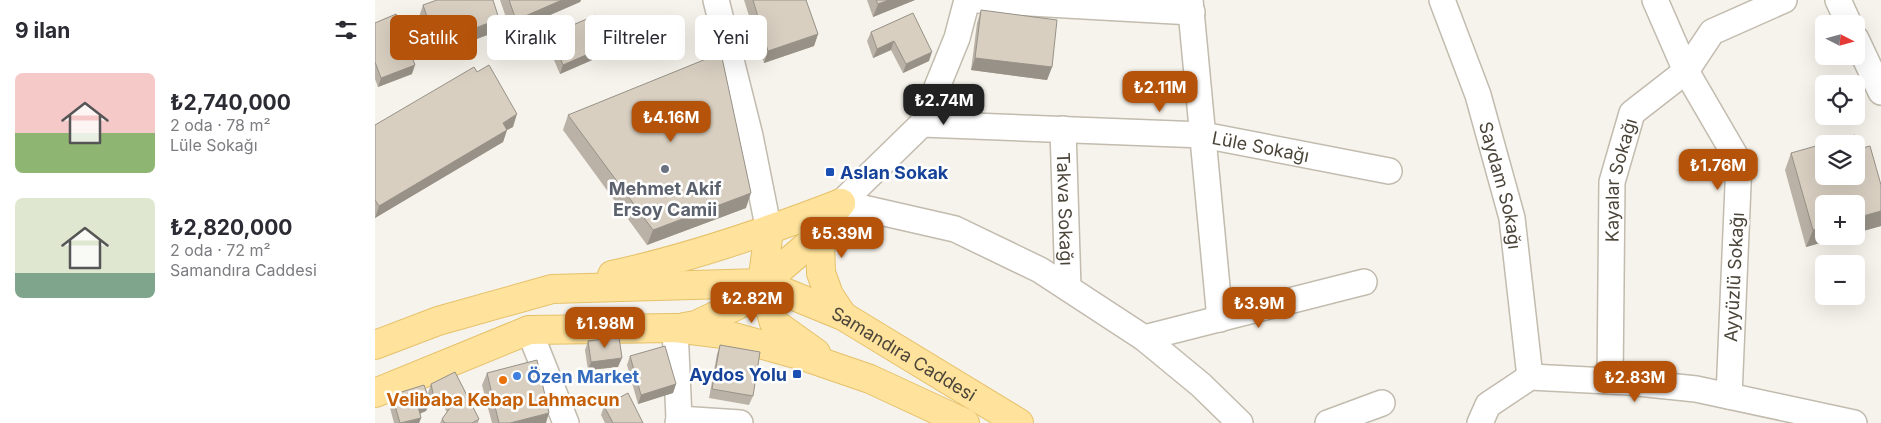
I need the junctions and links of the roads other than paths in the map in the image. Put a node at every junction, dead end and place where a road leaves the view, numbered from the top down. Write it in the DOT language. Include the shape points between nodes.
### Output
graph roads {
  1 [pos="716,0"];
  2 [pos="967,0"];
  3 [pos="978,0"];
  4 [pos="1442,0"];
  5 [pos="1655,0"];
  6 [pos="1784,0"];
  7 [pos="1838,0"];
  8 [pos="1191,6"];
  9 [pos="1845,15"];
  10 [pos="1865,58"];
  11 [pos="1686,71"];
  12 [pos="1881,92"];
  13 [pos="923,124"];
  14 [pos="1063,129"];
  15 [pos="1203,135"];
  16 [pos="1389,171"];
  17 [pos="841,204"];
  18 [pos="769,231"];
  19 [pos="1364,282"];
  20 [pos="762,283"];
  21 [pos="1068,288"];
  22 [pos="552,289"];
  23 [pos="843,316"];
  24 [pos="1220,319"];
  25 [pos="675,328"];
  26 [pos="529,330"];
  27 [pos="1145,338"];
  28 [pos="375,345"];
  29 [pos="837,368"];
  30 [pos="1530,377"];
  31 [pos="1610,381"];
  32 [pos="375,393"];
  33 [pos="1729,396"];
  34 [pos="1383,403"];
  35 [pos="1791,416"];
  36 [pos="678,421"];
  37 [pos="566,423"];
  38 [pos="740,423"];
  39 [pos="965,423"];
  40 [pos="1019,423"];
  41 [pos="1240,423"];
  42 [pos="1328,423"];
  43 [pos="1481,423"];
  44 [pos="1854,423"];
  1 -- 18 [label="street" via="750,136"];
  2 -- 13 [label="street" via="957,38"];
  3 -- 8 [label="street"];
  4 -- 30 [label="street, Saydam Sokağı" via="1478,95 1512,218"];
  5 -- 11 [label="street, Ayyüzlü Sokağı"];
  6 -- 11 [label="street, Kayalar Sokağı" via="1712,32"];
  7 -- 9 [label="street"];
  8 -- 15 [label="street"];
  10 -- 12 [label="street"];
  11 -- 31 [label="street, Kayalar Sokağı" via="1632,113 1612,182"];
  11 -- 33 [label="street, Ayyüzlü Sokağı" via="1739,162"];
  13 -- 14 [label="street, Lüle Sokağı"];
  13 -- 17 [label="street"];
  14 -- 15 [label="street, Lüle Sokağı"];
  14 -- 21 [label="street, Takva Sokağı"];
  15 -- 16 [label="street, Lüle Sokağı"];
  15 -- 24 [label="street"];
  17 -- 18 [label="main road"];
  17 -- 20 [label="main road" via="809,244"];
  17 -- 21 [label="street" via="955,229 1040,270"];
  17 -- 23 [label="main road" via="820,242 821,273 829,295"];
  18 -- 20 [label="main road"];
  18 -- 22 [label="main road" via="664,264"];
  19 -- 24 [label="street"];
  20 -- 22 [label="main road, Samandıra Caddesi"];
  20 -- 23 [label="main road, Samandıra Caddesi"];
  20 -- 25 [label="main road" via="738,305 696,325"];
  20 -- 29 [label="main road" via="774,323"];
  21 -- 27 [label="street"];
  22 -- 28 [label="main road, Samandıra Caddesi" via="438,321"];
  23 -- 40 [label="main road, Samandıra Caddesi"];
  24 -- 27 [label="street"];
  25 -- 26 [label="main road, Samandıra Caddesi"];
  25 -- 29 [label="main road, Samandıra Caddesi" via="723,334"];
  25 -- 36 [label="street"];
  26 -- 32 [label="main road, Samandıra Caddesi"];
  26 -- 37 [label="street"];
  27 -- 41 [label="street"];
  29 -- 39 [label="main road, Samandıra Caddesi" via="871,379"];
  30 -- 31 [label="street"];
  30 -- 43 [label="street" via="1488,405"];
  31 -- 33 [label="street" via="1696,389"];
  33 -- 35 [label="street"];
  34 -- 42 [label="street"];
  35 -- 44 [label="street"];
  36 -- 38 [label="street"];
}
